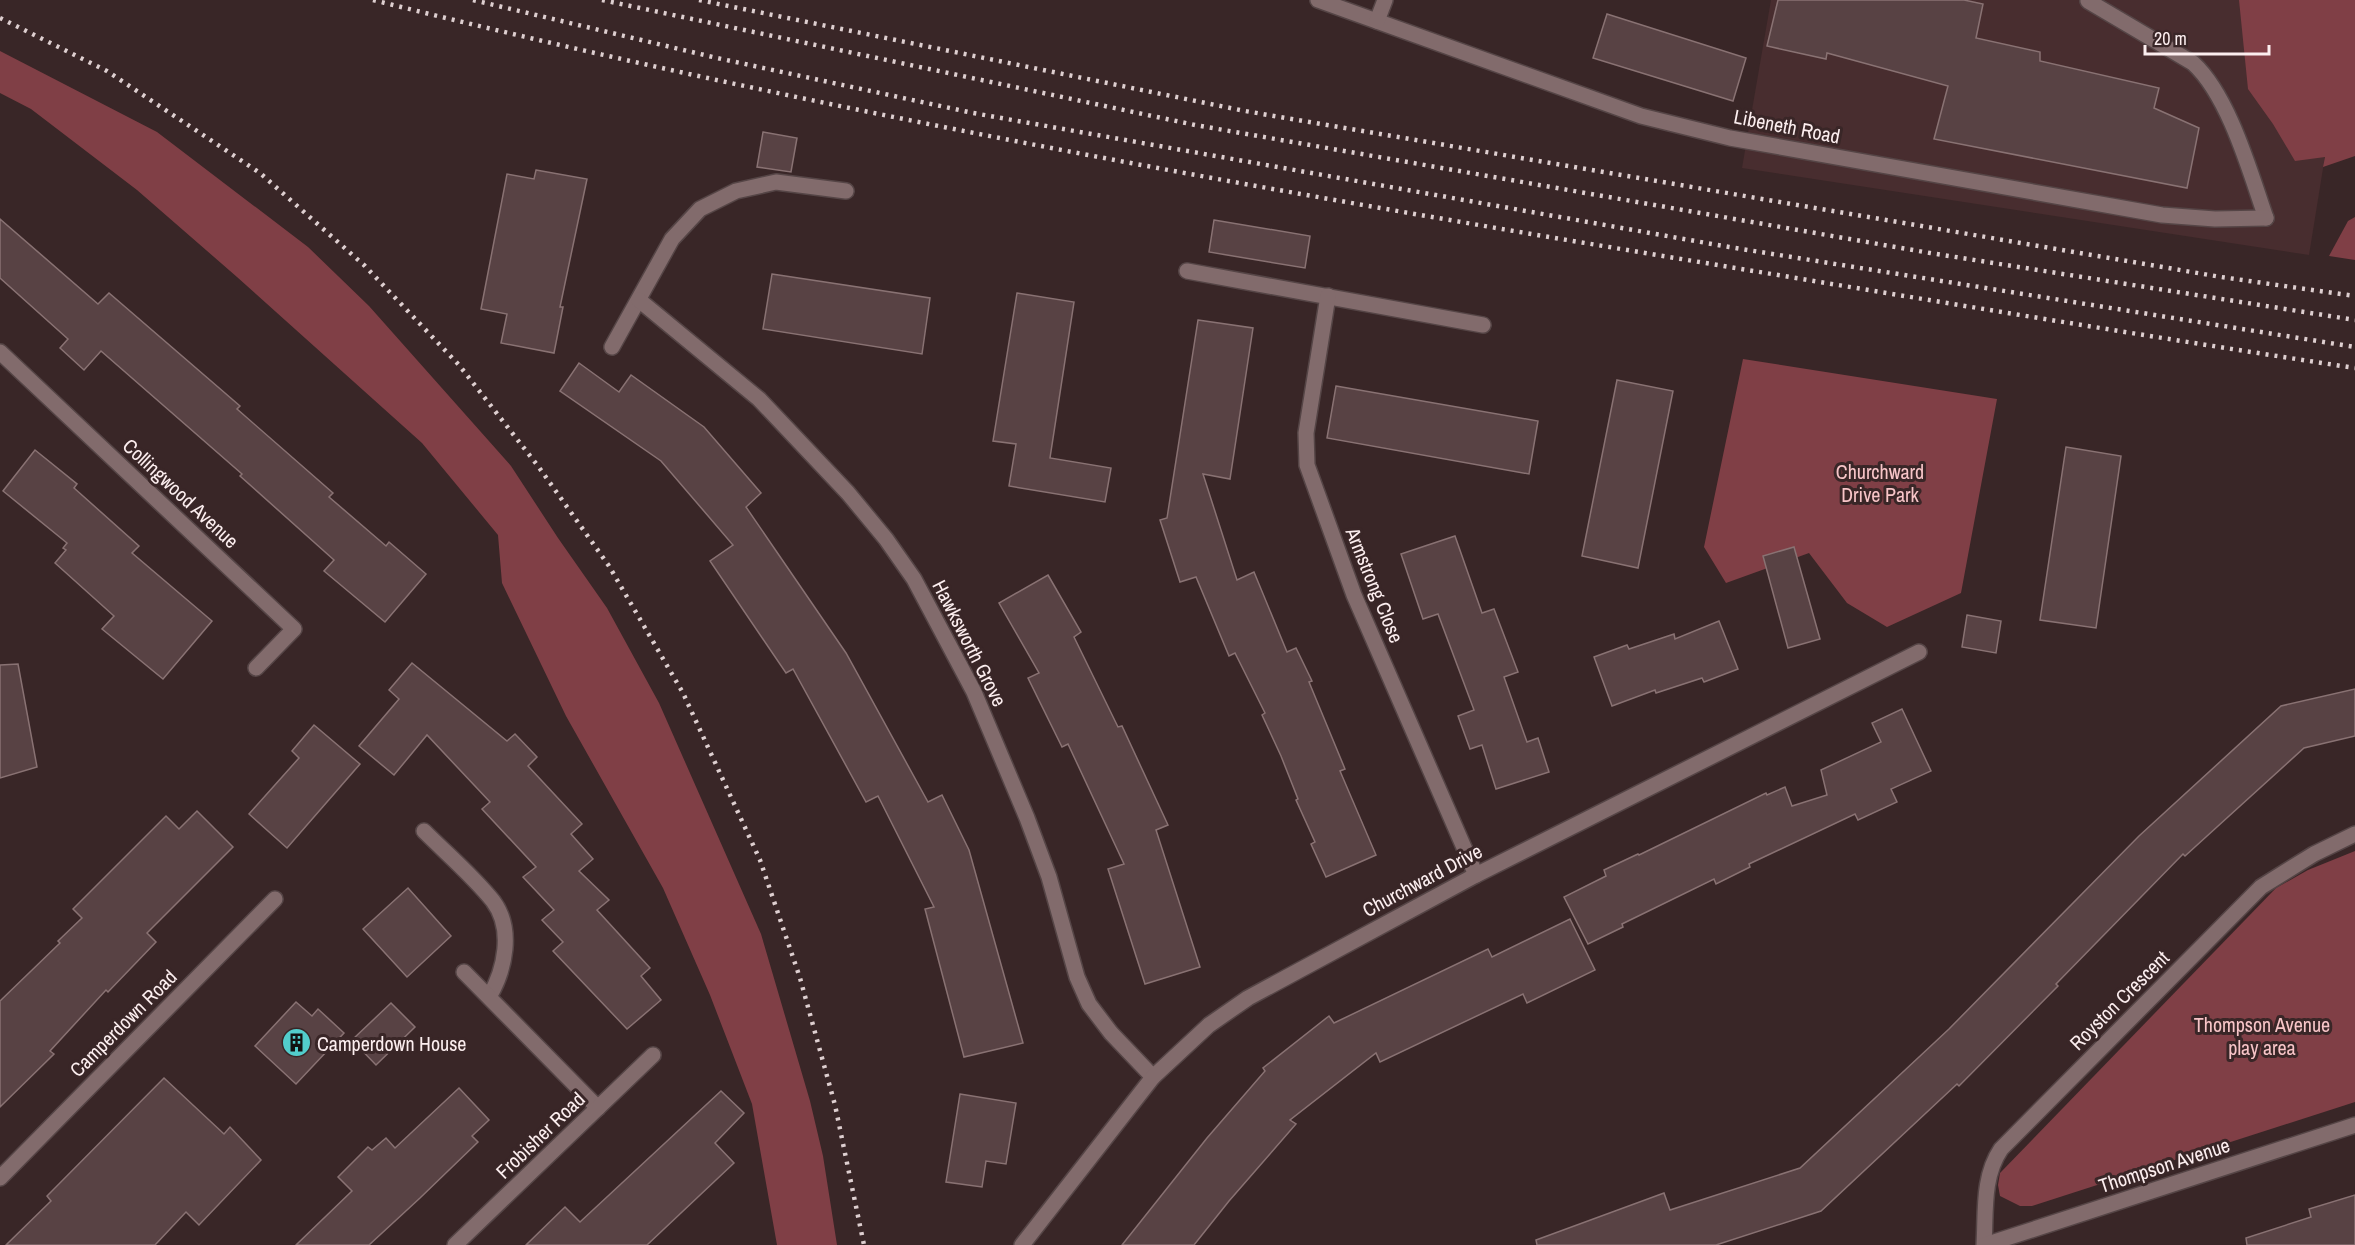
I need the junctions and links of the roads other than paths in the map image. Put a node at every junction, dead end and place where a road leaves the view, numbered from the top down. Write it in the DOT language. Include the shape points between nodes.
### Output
graph roads {
  1 [pos="1318,0"];
  2 [pos="1385,0"];
  3 [pos="2088,1"];
  4 [pos="1377,21"];
  5 [pos="846,190"];
  6 [pos="1187,271"];
  7 [pos="1328,296"];
  8 [pos="639,300"];
  9 [pos="1483,325"];
  10 [pos="612,347"];
  11 [pos="0,352"];
  12 [pos="1919,652"];
  13 [pos="256,668"];
  14 [pos="424,831"];
  15 [pos="2355,834"];
  16 [pos="1476,875"];
  17 [pos="275,899"];
  18 [pos="464,972"];
  19 [pos="489,997"];
  20 [pos="653,1055"];
  21 [pos="1153,1077"];
  22 [pos="598,1108"];
  23 [pos="2355,1125"];
  24 [pos="0,1178"];
  25 [pos="455,1245"];
  26 [pos="1022,1245"];
  27 [pos="1985,1245"];
  1 -- 4 [label="street, Libeneth Road"];
  2 -- 4 [label="street"];
  3 -- 4 [label="street, Libeneth Road" via="2201,70 2234,131 2266,218 2162,215 1730,138 1641,116"];
  5 -- 8 [label="street" via="776,182 736,190 700,209 672,239"];
  6 -- 7 [label="street"];
  7 -- 9 [label="street"];
  7 -- 16 [label="street, Armstrong Close" via="1306,433 1307,465 1354,595"];
  8 -- 10 [label="street"];
  8 -- 21 [label="street, Hawksworth Grove" via="759,399 848,493 914,579 974,692 1027,818 1089,1004"];
  11 -- 13 [label="street, Collingwood Avenue" via="294,629"];
  12 -- 16 [label="street, Churchward Drive"];
  14 -- 19 [label="street" via="494,902 502,921 506,952 499,981"];
  15 -- 27 [label="street, Royston Crescent" via="2313,854 2261,887 2001,1149 1988,1179"];
  16 -- 21 [label="street, Churchward Drive" via="1248,998 1209,1025"];
  17 -- 24 [label="street, Camperdown Road"];
  18 -- 19 [label="street"];
  19 -- 22 [label="street"];
  20 -- 22 [label="street, Frobisher Road"];
  21 -- 26 [label="street, Churchward Drive"];
  22 -- 25 [label="street, Frobisher Road"];
  23 -- 27 [label="street, Thompson Avenue"];
}
